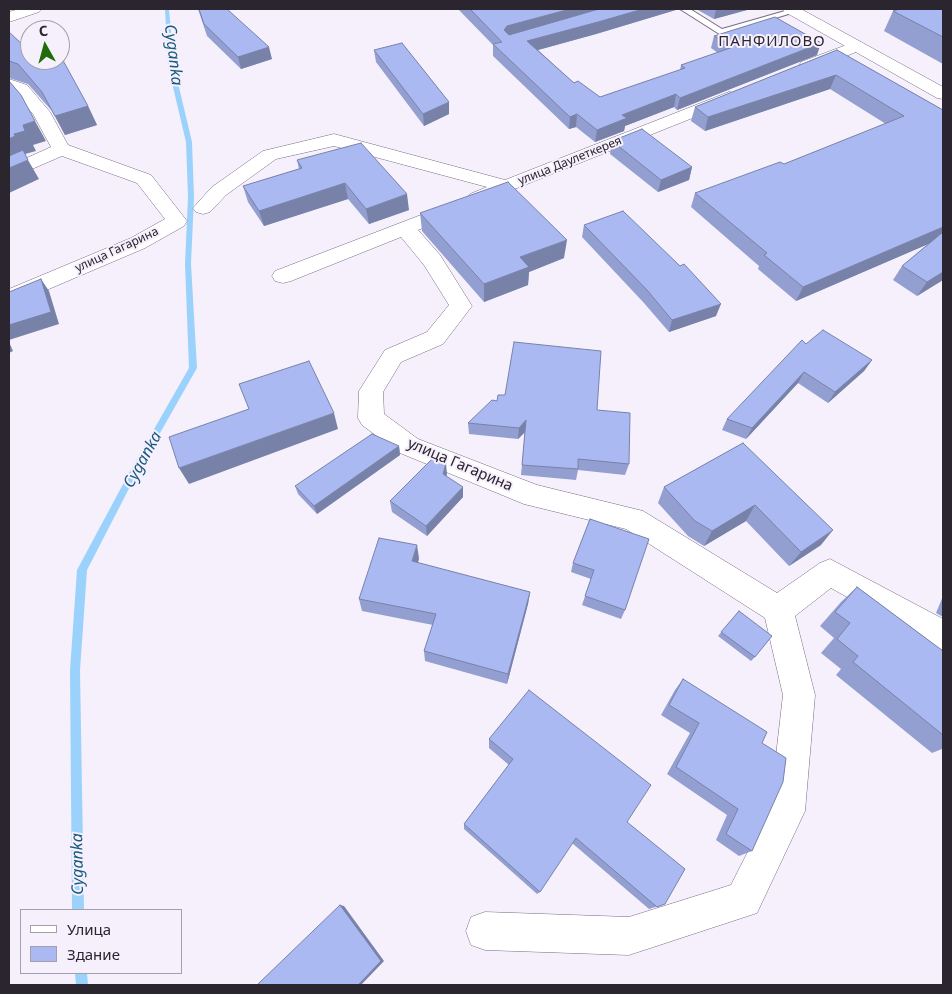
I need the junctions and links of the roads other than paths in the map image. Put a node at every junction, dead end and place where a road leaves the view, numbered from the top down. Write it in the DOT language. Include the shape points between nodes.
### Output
graph roads {
  1 [pos="34,9"];
  2 [pos="684,9"];
  3 [pos="792,10"];
  4 [pos="13,13"];
  5 [pos="857,46"];
  6 [pos="789,73"];
  7 [pos="9,84"];
  8 [pos="744,91"];
  9 [pos="943,94"];
  10 [pos="61,149"];
  11 [pos="9,172"];
  12 [pos="507,186"];
  13 [pos="464,203"];
  14 [pos="203,208"];
  15 [pos="439,214"];
  16 [pos="404,227"];
  17 [pos="283,276"];
  18 [pos="9,298"];
  19 [pos="778,610"];
  20 [pos="943,635"];
  21 [pos="485,931"];
  1 -- 4 [label="street"];
  2 -- 3 [label="lane" via="721,32"];
  3 -- 5 [label="street"];
  5 -- 6 [label="street"];
  5 -- 9 [label="street"];
  7 -- 10 [label="street" via="21,89 41,112"];
  8 -- 12 [label="street, улица Даулеткерея"];
  10 -- 11 [label="street"];
  10 -- 18 [label="street, улица Гагарина" via="144,179 177,221 138,243"];
  12 -- 13 [label="street, улица Даулеткерея"];
  12 -- 14 [label="street" via="334,140 270,155 219,190"];
  15 -- 16 [label="street"];
  16 -- 17 [label="street"];
  16 -- 19 [label="street, улица Гагарина" via="432,260 461,306 435,338 394,356 371,392 372,418 408,446 534,496 633,519"];
  19 -- 20 [label="street" via="830,572"];
  19 -- 21 [label="street" via="799,695 787,811 744,900 629,936"];
}
